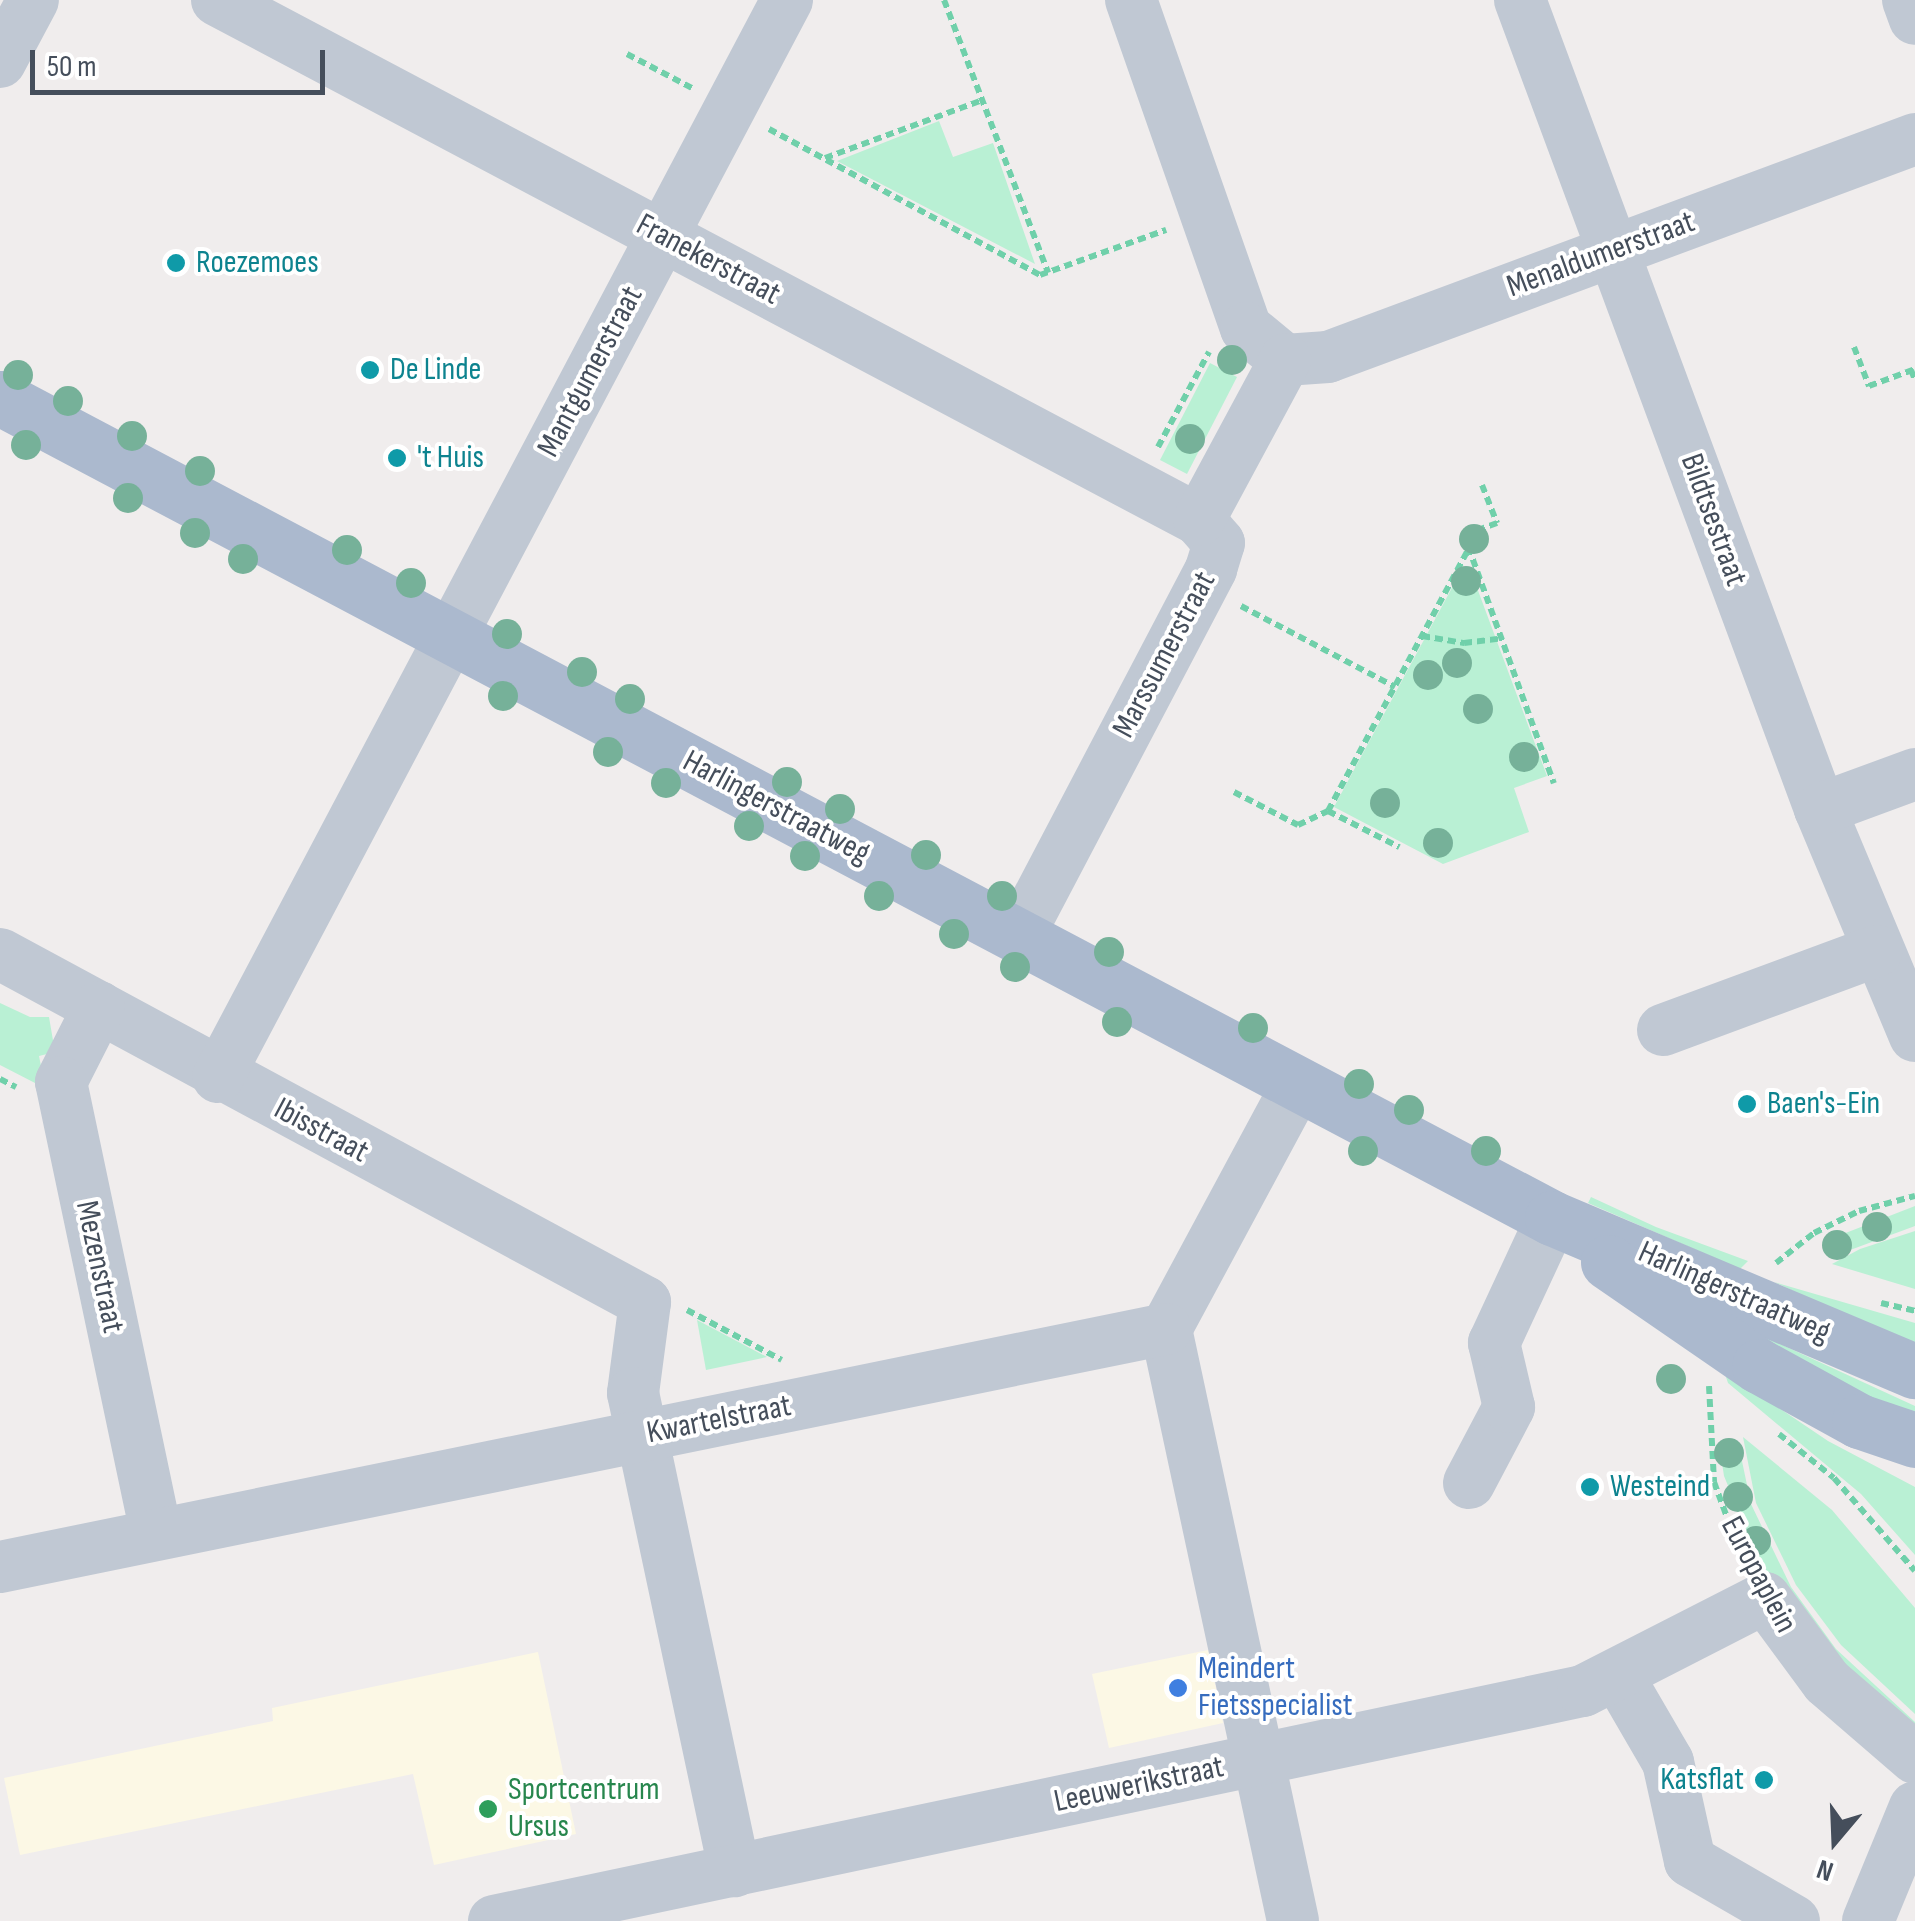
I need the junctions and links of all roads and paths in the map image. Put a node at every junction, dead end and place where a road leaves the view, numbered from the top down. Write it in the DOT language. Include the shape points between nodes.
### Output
graph roads {
  1 [pos="33,0"];
  2 [pos="217,0"];
  3 [pos="787,0"];
  4 [pos="944,0"];
  5 [pos="1131,0"];
  6 [pos="1520,0"];
  7 [pos="1908,0"];
  8 [pos="1915,19"];
  9 [pos="627,54"];
  10 [pos="0,62"];
  11 [pos="982,100"];
  12 [pos="730,108"];
  13 [pos="1915,139"];
  14 [pos="825,158"];
  15 [pos="1210,214"];
  16 [pos="662,236"];
  17 [pos="1612,250"];
  18 [pos="1048,273"];
  19 [pos="1265,344"];
  20 [pos="1854,348"];
  21 [pos="1913,369"];
  22 [pos="1915,380"];
  23 [pos="0,398"];
  24 [pos="1482,485"];
  25 [pos="1136,486"];
  26 [pos="1199,520"];
  27 [pos="1469,548"];
  28 [pos="1276,626"];
  29 [pos="1422,636"];
  30 [pos="451,637"];
  31 [pos="1502,638"];
  32 [pos="1394,687"];
  33 [pos="1915,774"];
  34 [pos="1554,783"];
  35 [pos="1234,792"];
  36 [pos="1820,808"];
  37 [pos="1328,811"];
  38 [pos="1399,847"];
  39 [pos="1018,936"];
  40 [pos="1877,952"];
  41 [pos="0,954"];
  42 [pos="99,1007"];
  43 [pos="1663,1030"];
  44 [pos="1915,1036"];
  45 [pos="218,1077"];
  46 [pos="1298,1084"];
  47 [pos="1915,1196"];
  48 [pos="1552,1218"];
  49 [pos="1772,1266"];
  50 [pos="645,1302"];
  51 [pos="1166,1328"];
  52 [pos="1915,1371"];
  53 [pos="1721,1391"];
  54 [pos="847,1395"];
  55 [pos="1859,1420"];
  56 [pos="1765,1423"];
  57 [pos="641,1435"];
  58 [pos="1915,1440"];
  59 [pos="1915,1464"];
  60 [pos="1469,1484"];
  61 [pos="156,1534"];
  62 [pos="0,1566"];
  63 [pos="1915,1570"];
  64 [pos="1765,1598"];
  65 [pos="1618,1676"];
  66 [pos="1915,1758"];
  67 [pos="1260,1760"];
  68 [pos="1915,1807"];
  69 [pos="735,1871"];
  70 [pos="1885,1910"];
  71 [pos="595,1911"];
  72 [pos="494,1921"];
  73 [pos="1293,1921"];
  74 [pos="1794,1921"];
  1 -- 10 [label="street"];
  2 -- 16 [label="street, Franekerstraat"];
  3 -- 12 [label="street, Mantgumerstraat"];
  4 -- 11 [label="path"];
  5 -- 15 [label="street"];
  6 -- 17 [label="street, Bildtsestraat"];
  7 -- 8 [label="street"];
  9 -- 12 [label="path"];
  11 -- 14 [label="path"];
  11 -- 18 [label="path"];
  12 -- 14 [label="path"];
  12 -- 16 [label="street, Mantgumerstraat"];
  13 -- 17 [label="street, Menaldumerstraat"];
  14 -- 18 [label="path" via="1040,276"];
  15 -- 18 [label="path"];
  15 -- 19 [label="street"];
  16 -- 25 [label="street, Franekerstraat"];
  16 -- 30 [label="street, Mantgumerstraat"];
  17 -- 19 [label="street, Menaldumerstraat" via="1328,357"];
  17 -- 36 [label="street, Bildtsestraat"];
  19 -- 25 [label="path" via="1215,341"];
  19 -- 26 [label="street, Marssumerstraat"];
  20 -- 21 [label="path" via="1868,386"];
  21 -- 22 [label="path"];
  23 -- 30 [label="main road, Harlingerstraatweg"];
  24 -- 27 [label="path" via="1496,524 1464,534"];
  25 -- 26 [label="street, Franekerstraat"];
  26 -- 39 [label="street, Marssumerstraat" via="1219,543 1211,569"];
  27 -- 29 [label="path"];
  27 -- 31 [label="path"];
  28 -- 32 [label="path"];
  29 -- 31 [label="path" via="1464,643"];
  29 -- 32 [label="path"];
  30 -- 39 [label="main road, Harlingerstraatweg"];
  30 -- 45 [label="street, Mantgumerstraat"];
  31 -- 34 [label="path"];
  32 -- 37 [label="path"];
  33 -- 36 [label="street"];
  35 -- 37 [label="path" via="1298,826"];
  36 -- 40 [label="street, Bildtsestraat"];
  37 -- 38 [label="path"];
  39 -- 46 [label="main road, Harlingerstraatweg"];
  40 -- 43 [label="street"];
  40 -- 44 [label="street, Bildtsestraat"];
  41 -- 42 [label="street, Ibisstraat"];
  42 -- 45 [label="street, Ibisstraat"];
  42 -- 61 [label="street, Mezenstraat" via="61,1082"];
  45 -- 50 [label="street, Ibisstraat"];
  46 -- 48 [label="main road, Harlingerstraatweg"];
  46 -- 51 [label="street"];
  47 -- 49 [label="path" via="1829,1226"];
  48 -- 52 [label="main road, Harlingerstraatweg"];
  48 -- 55 [label="main road, Harlingerstraatweg" via="1722,1344"];
  48 -- 60 [label="street" via="1494,1343 1510,1407"];
  50 -- 54 [label="path" via="663,1297"];
  50 -- 57 [label="street" via="633,1393"];
  51 -- 54 [label="street, Kwartelstraat"];
  51 -- 67 [label="street"];
  53 -- 64 [label="path, Europaplein" via="1709,1383 1714,1482 1737,1548"];
  54 -- 57 [label="street, Kwartelstraat"];
  55 -- 58 [label="main road, Harlingerstraatweg"];
  55 -- 59 [label="main road, Harlingerstraatweg" via="1886,1448"];
  56 -- 63 [label="path" via="1834,1478"];
  57 -- 61 [label="street, Kwartelstraat"];
  57 -- 69 [label="street"];
  61 -- 62 [label="street, Kwartelstraat"];
  64 -- 65 [label="street, Leeuwerikstraat"];
  64 -- 66 [label="street, Europaplein" via="1828,1682"];
  65 -- 67 [label="street, Leeuwerikstraat" via="1582,1692"];
  65 -- 74 [label="street" via="1668,1762 1690,1861"];
  67 -- 69 [label="street, Leeuwerikstraat"];
  67 -- 73 [label="street"];
  68 -- 70 [label="street"];
  69 -- 71 [label="street, Leeuwerikstraat"];
  71 -- 72 [label="street, Leeuwerikstraat"];
}
